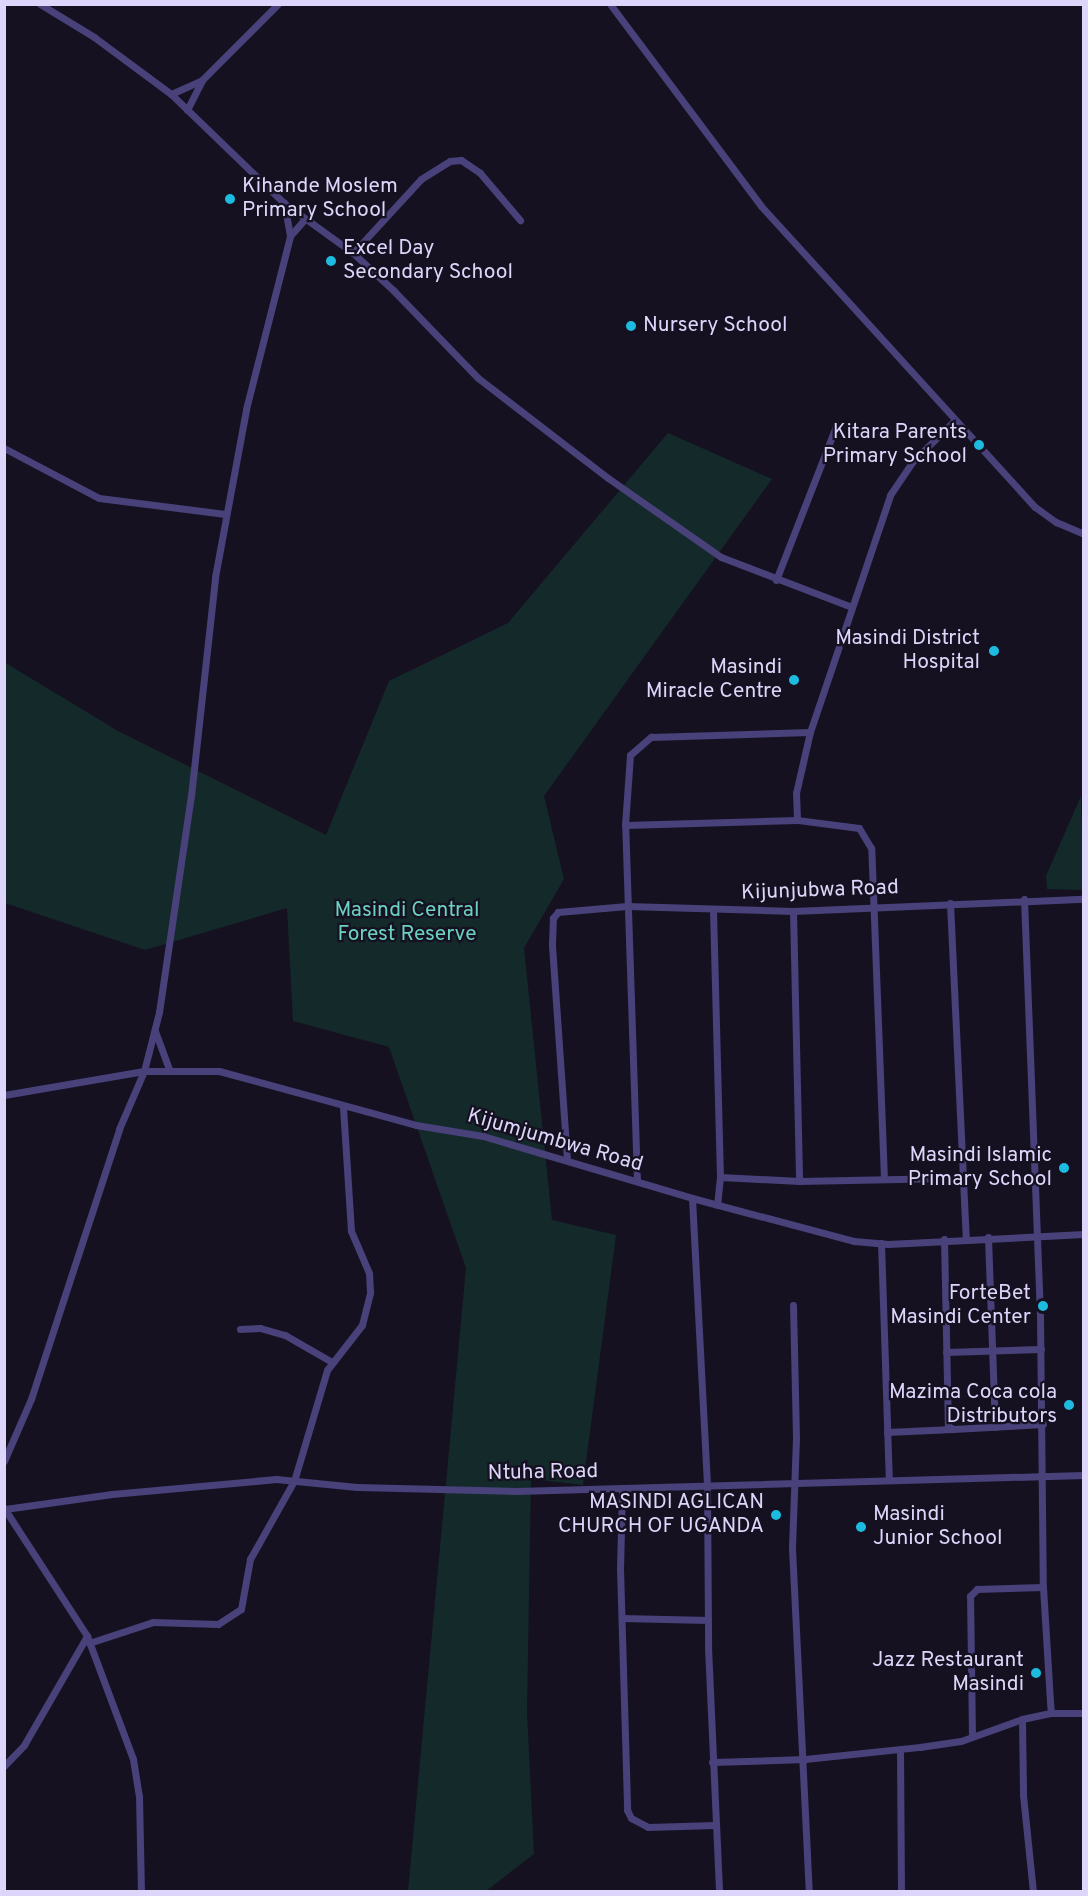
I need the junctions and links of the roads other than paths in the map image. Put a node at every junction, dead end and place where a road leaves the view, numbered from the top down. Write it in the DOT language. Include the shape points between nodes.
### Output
graph roads {
  1 [pos="40,4"];
  2 [pos="278,4"];
  3 [pos="610,4"];
  4 [pos="202,80"];
  5 [pos="171,94"];
  6 [pos="187,110"];
  7 [pos="284,203"];
  8 [pos="304,220"];
  9 [pos="520,220"];
  10 [pos="290,236"];
  11 [pos="353,253"];
  12 [pos="955,420"];
  13 [pos="836,426"];
  14 [pos="4,448"];
  15 [pos="225,514"];
  16 [pos="1083,534"];
  17 [pos="776,580"];
  18 [pos="852,607"];
  19 [pos="810,732"];
  20 [pos="797,820"];
  21 [pos="625,825"];
  22 [pos="1083,899"];
  23 [pos="1024,900"];
  24 [pos="950,903"];
  25 [pos="627,906"];
  26 [pos="873,907"];
  27 [pos="713,910"];
  28 [pos="793,910"];
  29 [pos="155,1031"];
  30 [pos="169,1069"];
  31 [pos="144,1071"];
  32 [pos="4,1095"];
  33 [pos="343,1107"];
  34 [pos="567,1161"];
  35 [pos="720,1177"];
  36 [pos="962,1178"];
  37 [pos="884,1179"];
  38 [pos="637,1181"];
  39 [pos="799,1181"];
  40 [pos="692,1198"];
  41 [pos="717,1205"];
  42 [pos="1083,1234"];
  43 [pos="1037,1235"];
  44 [pos="988,1238"];
  45 [pos="944,1239"];
  46 [pos="966,1239"];
  47 [pos="881,1243"];
  48 [pos="793,1305"];
  49 [pos="240,1329"];
  50 [pos="1041,1349"];
  51 [pos="991,1350"];
  52 [pos="946,1352"];
  53 [pos="332,1362"];
  54 [pos="1043,1424"];
  55 [pos="995,1427"];
  56 [pos="953,1430"];
  57 [pos="887,1432"];
  58 [pos="4,1461"];
  59 [pos="1044,1475"];
  60 [pos="1083,1475"];
  61 [pos="889,1479"];
  62 [pos="294,1481"];
  63 [pos="794,1481"];
  64 [pos="707,1485"];
  65 [pos="622,1488"];
  66 [pos="5,1508"];
  67 [pos="1043,1587"];
  68 [pos="622,1618"];
  69 [pos="708,1620"];
  70 [pos="88,1639"];
  71 [pos="1051,1713"];
  72 [pos="1083,1713"];
  73 [pos="1022,1719"];
  74 [pos="972,1736"];
  75 [pos="900,1749"];
  76 [pos="805,1759"];
  77 [pos="712,1762"];
  78 [pos="4,1766"];
  79 [pos="716,1825"];
  80 [pos="141,1892"];
  81 [pos="719,1892"];
  82 [pos="810,1892"];
  83 [pos="901,1892"];
  84 [pos="1034,1892"];
  1 -- 5 [label="street" via="94,37"];
  2 -- 4 [label="street"];
  3 -- 12 [label="street" via="761,206"];
  4 -- 5 [label="street"];
  4 -- 6 [label="street"];
  5 -- 6 [label="street"];
  6 -- 7 [label="street"];
  7 -- 8 [label="street"];
  7 -- 10 [label="street"];
  8 -- 10 [label="street"];
  8 -- 11 [label="street"];
  9 -- 11 [label="street" via="480,173 461,160 450,161 421,179"];
  10 -- 15 [label="street" via="246,409"];
  11 -- 17 [label="street" via="478,378 698,542 743,568"];
  12 -- 16 [label="street" via="1040,512"];
  12 -- 18 [label="street" via="912,462 890,495"];
  13 -- 17 [label="street"];
  14 -- 15 [label="street" via="99,498"];
  15 -- 29 [label="street" via="189,807"];
  17 -- 18 [label="street"];
  18 -- 19 [label="street"];
  19 -- 20 [label="street" via="796,793"];
  19 -- 21 [label="street" via="651,737 630,755"];
  20 -- 21 [label="street"];
  20 -- 26 [label="street" via="859,828 867,837 871,848"];
  21 -- 25 [label="street"];
  22 -- 23 [label="street, Kijunjubwa Road"];
  23 -- 24 [label="street, Kijunjubwa Road"];
  23 -- 43 [label="street"];
  24 -- 26 [label="street, Kijunjubwa Road"];
  24 -- 36 [label="street"];
  25 -- 27 [label="street, Kijunjubwa Road"];
  25 -- 34 [label="street, Kijunjubwa Road" via="558,912 553,918"];
  25 -- 38 [label="street"];
  26 -- 28 [label="street, Kijunjubwa Road"];
  26 -- 37 [label="street"];
  27 -- 28 [label="street, Kijunjubwa Road"];
  27 -- 35 [label="street"];
  28 -- 39 [label="street"];
  29 -- 30 [label="street"];
  29 -- 31 [label="street"];
  30 -- 31 [label="street, Kijumjumbwa Road"];
  30 -- 33 [label="street, Kijumjumbwa Road" via="219,1071"];
  31 -- 32 [label="street, Kijumjumbwa Road"];
  31 -- 58 [label="street" via="119,1128 31,1399"];
  33 -- 34 [label="street, Kijumjumbwa Road" via="483,1136"];
  33 -- 53 [label="street" via="351,1231 371,1282 362,1325"];
  34 -- 38 [label="street, Kijumjumbwa Road"];
  35 -- 39 [label="street"];
  35 -- 41 [label="street"];
  36 -- 37 [label="street"];
  36 -- 46 [label="street"];
  37 -- 39 [label="street"];
  38 -- 40 [label="street, Kijumjumbwa Road"];
  40 -- 41 [label="street, Kijumjumbwa Road"];
  40 -- 64 [label="street"];
  41 -- 47 [label="street, Kijumjumbwa Road" via="814,1232"];
  42 -- 43 [label="street, Kijumjumbwa Road"];
  43 -- 44 [label="street, Kijumjumbwa Road"];
  43 -- 50 [label="street"];
  44 -- 46 [label="street, Kijumjumbwa Road"];
  44 -- 51 [label="street"];
  45 -- 46 [label="street, Kijumjumbwa Road"];
  45 -- 47 [label="street, Kijumjumbwa Road"];
  45 -- 52 [label="street"];
  47 -- 57 [label="street"];
  48 -- 63 [label="street"];
  49 -- 53 [label="street" via="260,1328 285,1335"];
  50 -- 51 [label="street"];
  50 -- 54 [label="street"];
  51 -- 52 [label="street"];
  51 -- 55 [label="street"];
  52 -- 56 [label="street" via="946,1418"];
  53 -- 62 [label="street"];
  54 -- 55 [label="street"];
  54 -- 59 [label="street"];
  55 -- 56 [label="street"];
  56 -- 57 [label="street"];
  57 -- 61 [label="street"];
  59 -- 60 [label="street, Ntuha Road"];
  59 -- 61 [label="street, Ntuha Road"];
  59 -- 67 [label="street"];
  61 -- 63 [label="street, Ntuha Road"];
  62 -- 65 [label="street, Ntuha Road" via="442,1489"];
  62 -- 66 [label="street, Ntuha Road" via="112,1494"];
  62 -- 70 [label="street" via="250,1559 237,1614 211,1625 153,1622"];
  63 -- 64 [label="street, Ntuha Road"];
  63 -- 76 [label="street" via="792,1548"];
  64 -- 65 [label="street, Ntuha Road"];
  64 -- 69 [label="street"];
  65 -- 68 [label="street"];
  66 -- 70 [label="street"];
  67 -- 71 [label="street"];
  67 -- 74 [label="street" via="976,1589 970,1596"];
  68 -- 69 [label="street"];
  68 -- 79 [label="street" via="626,1801 631,1818 648,1827"];
  69 -- 77 [label="street"];
  70 -- 78 [label="street" via="24,1745"];
  70 -- 80 [label="street" via="137,1778"];
  71 -- 72 [label="street"];
  71 -- 73 [label="street"];
  73 -- 74 [label="street"];
  73 -- 84 [label="street" via="1023,1795"];
  74 -- 75 [label="street"];
  75 -- 76 [label="street"];
  75 -- 83 [label="street"];
  76 -- 77 [label="street"];
  76 -- 82 [label="street"];
  77 -- 79 [label="street"];
  79 -- 81 [label="street"];
}
